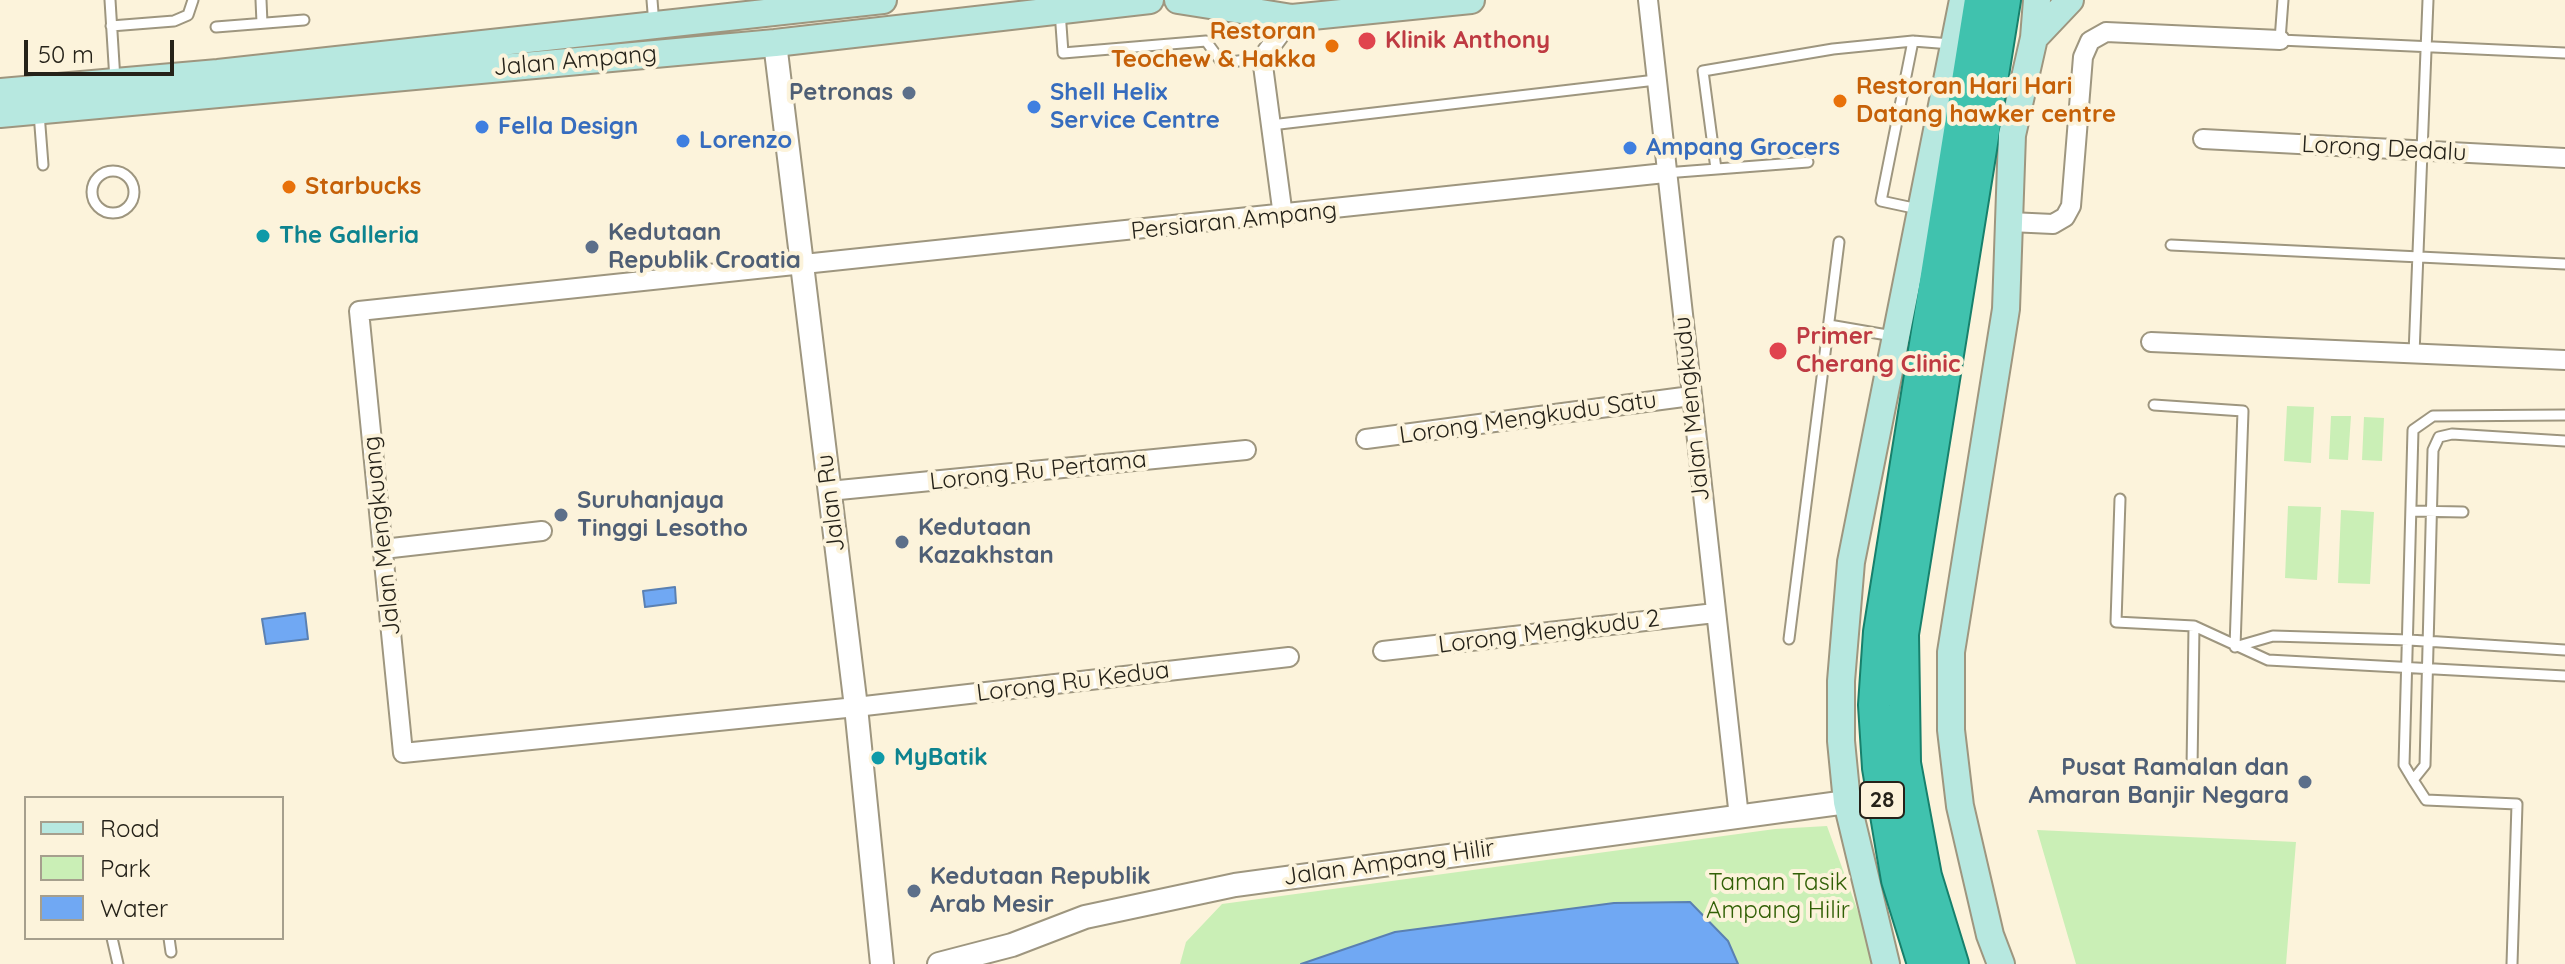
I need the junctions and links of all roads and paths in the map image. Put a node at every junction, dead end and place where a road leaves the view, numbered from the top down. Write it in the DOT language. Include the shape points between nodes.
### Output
graph roads {
  1 [pos="110,0"];
  2 [pos="193,0"];
  3 [pos="261,0"];
  4 [pos="652,0"];
  5 [pos="883,0"];
  6 [pos="1150,0"];
  7 [pos="1178,0"];
  8 [pos="1471,0"];
  9 [pos="1648,0"];
  10 [pos="2005,0"];
  11 [pos="2070,0"];
  12 [pos="2283,0"];
  13 [pos="2428,0"];
  14 [pos="1060,10"];
  15 [pos="1961,13"];
  16 [pos="2033,14"];
  17 [pos="1292,18"];
  18 [pos="304,20"];
  19 [pos="262,23"];
  20 [pos="111,26"];
  21 [pos="216,27"];
  22 [pos="654,27"];
  23 [pos="2280,40"];
  24 [pos="1913,41"];
  25 [pos="775,43"];
  26 [pos="2426,47"];
  27 [pos="2565,53"];
  28 [pos="1262,58"];
  29 [pos="1656,80"];
  30 [pos="115,81"];
  31 [pos="0,92"];
  32 [pos="39,111"];
  33 [pos="0,114"];
  34 [pos="1271,125"];
  35 [pos="2203,139"];
  36 [pos="2422,151"];
  37 [pos="2565,158"];
  38 [pos="1808,162"];
  39 [pos="43,165"];
  40 [pos="1716,169"];
  41 [pos="1665,173"];
  42 [pos="131,204"];
  43 [pos="1922,210"];
  44 [pos="1283,216"];
  45 [pos="2010,222"];
  46 [pos="1839,242"];
  47 [pos="2171,245"];
  48 [pos="2418,256"];
  49 [pos="2565,264"];
  50 [pos="804,267"];
  51 [pos="1829,325"];
  52 [pos="1896,336"];
  53 [pos="2151,342"];
  54 [pos="2414,354"];
  55 [pos="2565,360"];
  56 [pos="1691,396"];
  57 [pos="2154,405"];
  58 [pos="2565,415"];
  59 [pos="1366,439"];
  60 [pos="2565,441"];
  61 [pos="1246,450"];
  62 [pos="829,491"];
  63 [pos="2120,499"];
  64 [pos="2412,511"];
  65 [pos="2432,512"];
  66 [pos="2463,512"];
  67 [pos="542,531"];
  68 [pos="383,549"];
  69 [pos="1715,613"];
  70 [pos="2194,626"];
  71 [pos="1789,639"];
  72 [pos="2409,640"];
  73 [pos="2430,641"];
  74 [pos="2235,647"];
  75 [pos="2565,650"];
  76 [pos="1383,651"];
  77 [pos="1289,657"];
  78 [pos="2408,667"];
  79 [pos="2429,668"];
  80 [pos="2565,676"];
  81 [pos="856,707"];
  82 [pos="2192,769"];
  83 [pos="2413,780"];
  84 [pos="1847,802"];
  85 [pos="1739,817"];
  86 [pos="112,940"];
  87 [pos="169,940"];
  88 [pos="171,952"];
  89 [pos="118,964"];
  90 [pos="882,964"];
  91 [pos="939,964"];
  92 [pos="1886,964"];
  93 [pos="1923,964"];
  94 [pos="1953,964"];
  95 [pos="2001,964"];
  96 [pos="2512,964"];
  1 -- 20 [label="lane"];
  2 -- 20 [label="lane" via="188,15 174,21"];
  3 -- 19 [label="lane"];
  4 -- 22 [label="lane"];
  5 -- 22 [label="main road, Jalan Ampang"];
  6 -- 14 [label="main road, Jalan Ampang"];
  7 -- 17 [label="main road"];
  8 -- 17 [label="main road"];
  9 -- 29 [label="street, Jalan Mengkudu"];
  10 -- 94 [label="highway, 28" via="1903,634 1905,763 1926,876"];
  11 -- 16 [label="main road"];
  12 -- 23 [label="lane"];
  13 -- 26 [label="lane"];
  14 -- 25 [label="main road, Jalan Ampang"];
  14 -- 28 [label="lane" via="1063,53 1206,41 1222,63"];
  15 -- 24 [label="lane"];
  15 -- 43 [label="main road"];
  15 -- 93 [label="highway, 28" via="1874,705 1878,768 1897,880"];
  16 -- 45 [label="main road" via="2012,135"];
  17 -- 28 [label="street"];
  18 -- 19 [label="lane"];
  19 -- 21 [label="lane"];
  20 -- 30 [label="lane"];
  22 -- 30 [label="main road, Jalan Ampang"];
  23 -- 26 [label="lane"];
  23 -- 45 [label="street" via="2106,32 2090,41 2083,57 2071,206 2053,224"];
  24 -- 40 [label="lane" via="1703,71"];
  24 -- 43 [label="lane" via="1881,201"];
  25 -- 32 [label="main road, Jalan Ampang"];
  25 -- 50 [label="street, Jalan Ru"];
  26 -- 27 [label="lane"];
  26 -- 36 [label="lane"];
  28 -- 34 [label="street"];
  29 -- 34 [label="lane"];
  29 -- 41 [label="street, Jalan Mengkudu"];
  30 -- 31 [label="main road, Jalan Ampang"];
  32 -- 33 [label="main road, Jalan Ampang"];
  32 -- 39 [label="lane"];
  34 -- 44 [label="street"];
  35 -- 36 [label="street, Lorong Dedalu"];
  36 -- 37 [label="street, Lorong Dedalu"];
  36 -- 48 [label="lane"];
  38 -- 40 [label="lane"];
  40 -- 41 [label="lane"];
  41 -- 44 [label="street, Persiaran Ampang"];
  41 -- 56 [label="street, Jalan Mengkudu"];
  42 -- 42 [label="lane" via="119,212 105,212 94,202 95,182 105,173 124,175 134,190"];
  43 -- 52 [label="main road"];
  44 -- 50 [label="street, Persiaran Ampang"];
  45 -- 95 [label="main road" via="2006,309 1951,652 1951,730 1960,806"];
  46 -- 51 [label="lane"];
  47 -- 48 [label="lane"];
  48 -- 49 [label="lane"];
  48 -- 54 [label="lane"];
  50 -- 62 [label="street, Jalan Ru"];
  50 -- 68 [label="street, Jalan Mengkuang" via="359,311"];
  51 -- 52 [label="lane"];
  51 -- 71 [label="lane"];
  52 -- 84 [label="main road" via="1851,562 1841,681"];
  53 -- 54 [label="street"];
  54 -- 55 [label="street"];
  56 -- 59 [label="street, Lorong Mengkudu Satu"];
  56 -- 69 [label="street, Jalan Mengkudu"];
  57 -- 74 [label="lane" via="2243,411"];
  58 -- 64 [label="lane" via="2433,416 2422,421 2413,430"];
  60 -- 65 [label="lane" via="2439,437 2433,450"];
  61 -- 62 [label="street, Lorong Ru Pertama"];
  62 -- 81 [label="street, Jalan Ru"];
  63 -- 70 [label="lane" via="2116,622"];
  64 -- 65 [label="lane"];
  64 -- 72 [label="lane"];
  65 -- 66 [label="lane"];
  65 -- 73 [label="lane"];
  67 -- 68 [label="street"];
  68 -- 81 [label="street, Jalan Mengkuang" via="403,753"];
  69 -- 76 [label="street, Lorong Mengkudu 2"];
  69 -- 85 [label="street, Jalan Mengkudu"];
  70 -- 74 [label="lane"];
  70 -- 82 [label="lane"];
  72 -- 73 [label="lane"];
  72 -- 74 [label="lane" via="2273,636"];
  72 -- 78 [label="lane"];
  73 -- 75 [label="lane"];
  73 -- 79 [label="lane"];
  74 -- 78 [label="lane" via="2268,660"];
  77 -- 81 [label="street, Lorong Ru Kedua"];
  78 -- 79 [label="lane"];
  78 -- 83 [label="lane" via="2404,765"];
  79 -- 80 [label="lane"];
  79 -- 83 [label="lane" via="2425,765"];
  81 -- 90 [label="street, Jalan Ru"];
  83 -- 96 [label="lane" via="2426,800 2517,804"];
  84 -- 85 [label="street, Jalan Ampang Hilir"];
  84 -- 92 [label="main road"];
  85 -- 91 [label="street, Jalan Ampang Hilir" via="1235,885 1085,917 1012,945"];
  86 -- 89 [label="lane"];
  87 -- 88 [label="lane"];
}
